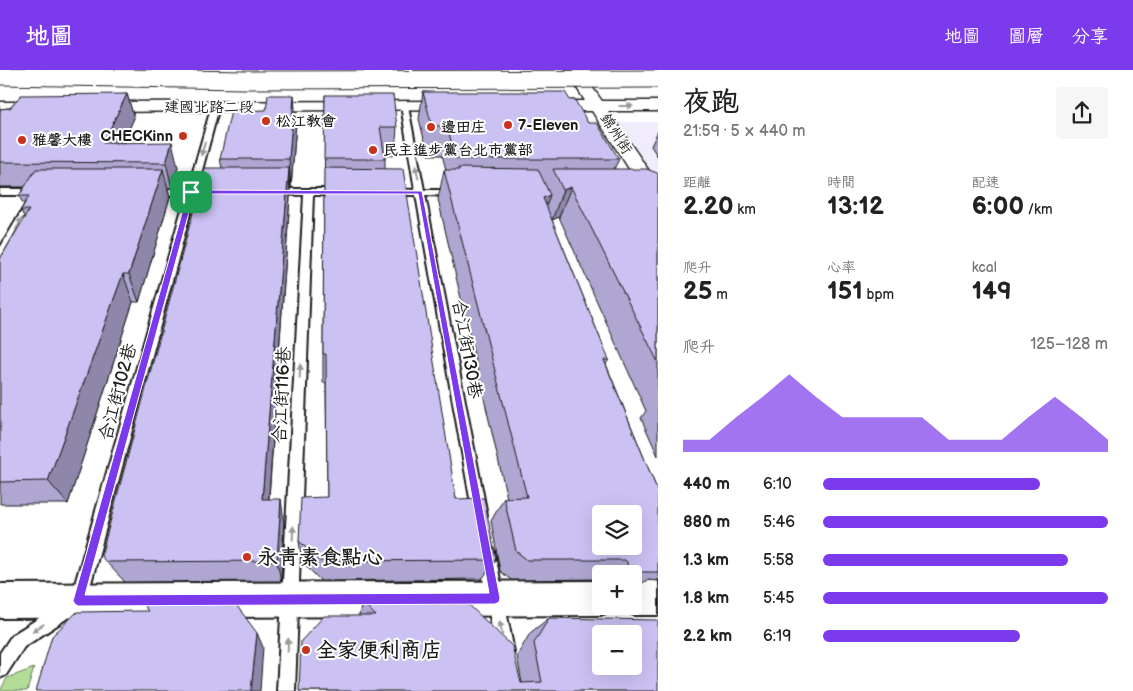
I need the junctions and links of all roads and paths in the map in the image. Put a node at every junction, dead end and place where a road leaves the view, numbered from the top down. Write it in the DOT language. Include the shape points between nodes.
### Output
graph roads {
  1 [pos="421,70"];
  2 [pos="573,70"];
  3 [pos="658,71"];
  4 [pos="0,76"];
  5 [pos="23,76"];
  6 [pos="658,79"];
  7 [pos="87,80"];
  8 [pos="0,85"];
  9 [pos="658,86"];
  10 [pos="426,88"];
  11 [pos="658,92"];
  12 [pos="0,105"];
  13 [pos="472,106"];
  14 [pos="522,106"];
  15 [pos="597,106"];
  16 [pos="658,106"];
  17 [pos="61,107"];
  18 [pos="80,107"];
  19 [pos="215,107"];
  20 [pos="404,107"];
  21 [pos="0,192"];
  22 [pos="143,192"];
  23 [pos="191,192"];
  24 [pos="220,192"];
  25 [pos="269,192"];
  26 [pos="308,192"];
  27 [pos="346,192"];
  28 [pos="383,192"];
  29 [pos="420,192"];
  30 [pos="468,192"];
  31 [pos="652,194"];
  32 [pos="0,256"];
  33 [pos="495,598"];
  34 [pos="592,598"];
  35 [pos="642,598"];
  36 [pos="658,598"];
  37 [pos="290,600"];
  38 [pos="0,602"];
  39 [pos="75,614"];
  40 [pos="0,669"];
  41 [pos="509,672"];
  42 [pos="286,691"];
  1 -- 10 [label="lane"];
  2 -- 15 [label="main road, 錦州街"];
  3 -- 7 [label="main road, bridge" via="254,71"];
  4 -- 7 [label="main road, bridge"];
  5 -- 12 [label="main road"];
  6 -- 7 [label="main road, bridge"];
  7 -- 8 [label="main road"];
  7 -- 9 [label="main road"];
  7 -- 11 [label="main road" via="245,90"];
  12 -- 17 [label="main road"];
  13 -- 20 [label="main road, 建國北路二段" via="430,102"];
  14 -- 15 [label="main road"];
  15 -- 16 [label="main road, one-way"];
  15 -- 31 [label="main road, 錦州街"];
  18 -- 19 [label="main road, 建國北路二段"];
  19 -- 20 [label="main road, 建國北路二段"];
  19 -- 23 [label="lane, 合江街102巷, one-way"];
  29 -- 20 [label="lane, 合江街130巷, one-way"];
  32 -- 21 [label="lane, one-way" via="42,192"];
  22 -- 23 [label="lane"];
  23 -- 24 [label="lane"];
  23 -- 39 [label="lane, 合江街102巷"];
  25 -- 26 [label="lane"];
  26 -- 27 [label="lane"];
  37 -- 26 [label="lane, 合江街116巷, one-way"];
  28 -- 29 [label="lane"];
  29 -- 30 [label="lane"];
  29 -- 33 [label="lane, 合江街130巷"];
  33 -- 34 [label="street"];
  33 -- 37 [label="street"];
  41 -- 33 [label="lane, 合江街130巷, one-way"];
  35 -- 36 [label="street"];
  37 -- 39 [label="street"];
  42 -- 37 [label="lane, 合江街116巷, one-way"];
  38 -- 39 [label="street"];
  39 -- 40 [label="lane, one-way" via="18,641"];
}
